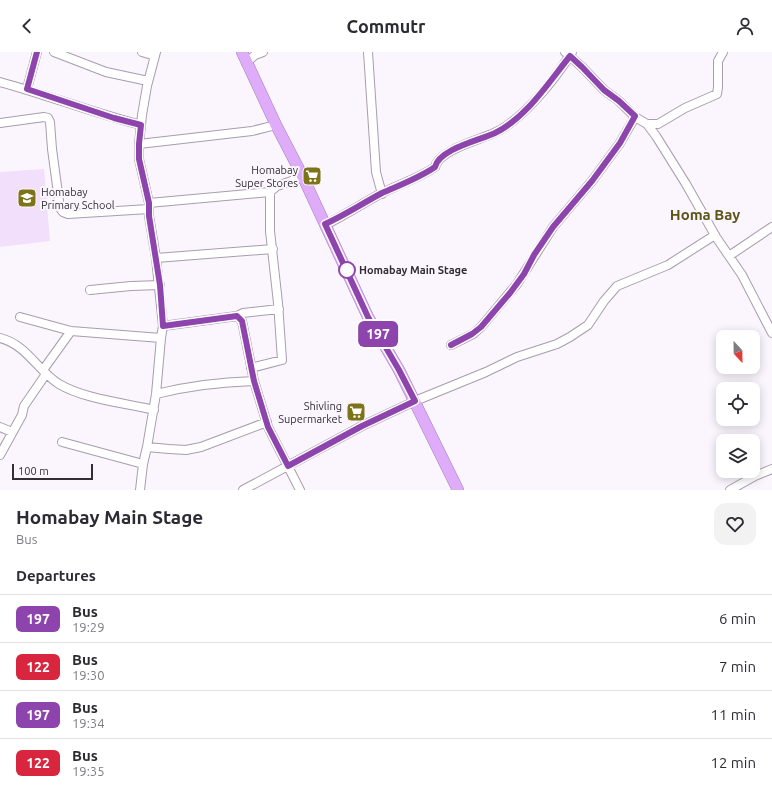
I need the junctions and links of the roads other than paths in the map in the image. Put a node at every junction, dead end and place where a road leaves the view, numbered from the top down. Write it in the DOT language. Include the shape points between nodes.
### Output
graph roads {
  1 [pos="37,52"];
  2 [pos="54,52"];
  3 [pos="142,52"];
  4 [pos="263,52"];
  5 [pos="368,52"];
  6 [pos="723,52"];
  7 [pos="569,53"];
  8 [pos="156,54"];
  9 [pos="244,57"];
  10 [pos="148,81"];
  11 [pos="0,82"];
  12 [pos="27,89"];
  13 [pos="635,116"];
  14 [pos="0,123"];
  15 [pos="647,124"];
  16 [pos="141,125"];
  17 [pos="276,125"];
  18 [pos="139,144"];
  19 [pos="303,177"];
  20 [pos="270,192"];
  21 [pos="382,194"];
  22 [pos="149,206"];
  23 [pos="325,224"];
  24 [pos="772,227"];
  25 [pos="716,237"];
  26 [pos="273,249"];
  27 [pos="729,256"];
  28 [pos="156,258"];
  29 [pos="160,285"];
  30 [pos="90,290"];
  31 [pos="279,309"];
  32 [pos="20,316"];
  33 [pos="237,316"];
  34 [pos="163,326"];
  35 [pos="71,331"];
  36 [pos="772,334"];
  37 [pos="0,338"];
  38 [pos="161,338"];
  39 [pos="451,345"];
  40 [pos="251,368"];
  41 [pos="45,372"];
  42 [pos="254,381"];
  43 [pos="156,394"];
  44 [pos="415,401"];
  45 [pos="154,410"];
  46 [pos="267,422"];
  47 [pos="0,427"];
  48 [pos="12,432"];
  49 [pos="62,442"];
  50 [pos="147,447"];
  51 [pos="0,454"];
  52 [pos="143,464"];
  53 [pos="288,466"];
  54 [pos="772,469"];
  55 [pos="140,490"];
  56 [pos="243,490"];
  57 [pos="300,490"];
  58 [pos="458,490"];
  59 [pos="730,490"];
  1 -- 12 [label="street"];
  2 -- 10 [label="street" via="106,72"];
  3 -- 8 [label="street"];
  4 -- 9 [label="street"];
  5 -- 21 [label="street" via="376,172"];
  6 -- 15 [label="street" via="718,61 716,94 658,124"];
  7 -- 13 [label="street" via="604,90"];
  7 -- 21 [label="street" via="541,94 507,126 448,152 436,162 435,167"];
  8 -- 10 [label="street"];
  9 -- 17 [label="highway"];
  10 -- 16 [label="street"];
  11 -- 12 [label="street"];
  12 -- 16 [label="street"];
  13 -- 15 [label="street"];
  13 -- 39 [label="street" via="620,143 553,227 524,274 504,300 481,327"];
  14 -- 22 [label="street" via="48,118 60,208 63,212 68,214"];
  15 -- 25 [label="street" via="671,157"];
  16 -- 18 [label="street"];
  17 -- 18 [label="street" via="252,131"];
  17 -- 19 [label="highway"];
  18 -- 22 [label="street" via="139,159"];
  19 -- 20 [label="street" via="277,186"];
  19 -- 23 [label="highway"];
  20 -- 22 [label="street"];
  20 -- 26 [label="street" via="270,232"];
  21 -- 23 [label="street"];
  22 -- 28 [label="street"];
  23 -- 44 [label="highway" via="368,317"];
  24 -- 27 [label="street"];
  25 -- 27 [label="street"];
  25 -- 44 [label="street" via="715,235 668,265 617,286 588,325 570,337"];
  26 -- 28 [label="street"];
  26 -- 31 [label="street"];
  27 -- 36 [label="street" via="742,275"];
  28 -- 29 [label="street"];
  29 -- 30 [label="street"];
  29 -- 34 [label="street"];
  31 -- 33 [label="street"];
  31 -- 40 [label="street" via="282,360"];
  32 -- 35 [label="street"];
  33 -- 34 [label="street"];
  33 -- 40 [label="street" via="242,321"];
  34 -- 38 [label="street"];
  35 -- 38 [label="street"];
  35 -- 41 [label="street"];
  37 -- 41 [label="street" via="7,339 26,353"];
  38 -- 43 [label="street"];
  40 -- 42 [label="street"];
  41 -- 45 [label="street" via="60,385 83,394"];
  41 -- 48 [label="street" via="24,406"];
  42 -- 43 [label="street" via="233,381"];
  42 -- 46 [label="street"];
  43 -- 45 [label="street"];
  44 -- 53 [label="street"];
  44 -- 58 [label="highway"];
  45 -- 50 [label="street"];
  46 -- 50 [label="street" via="201,447 186,450"];
  46 -- 53 [label="street"];
  47 -- 48 [label="street"];
  48 -- 51 [label="street"];
  49 -- 52 [label="street"];
  50 -- 52 [label="street"];
  52 -- 55 [label="street"];
  53 -- 56 [label="street"];
  53 -- 57 [label="street"];
  54 -- 59 [label="street"];
}
